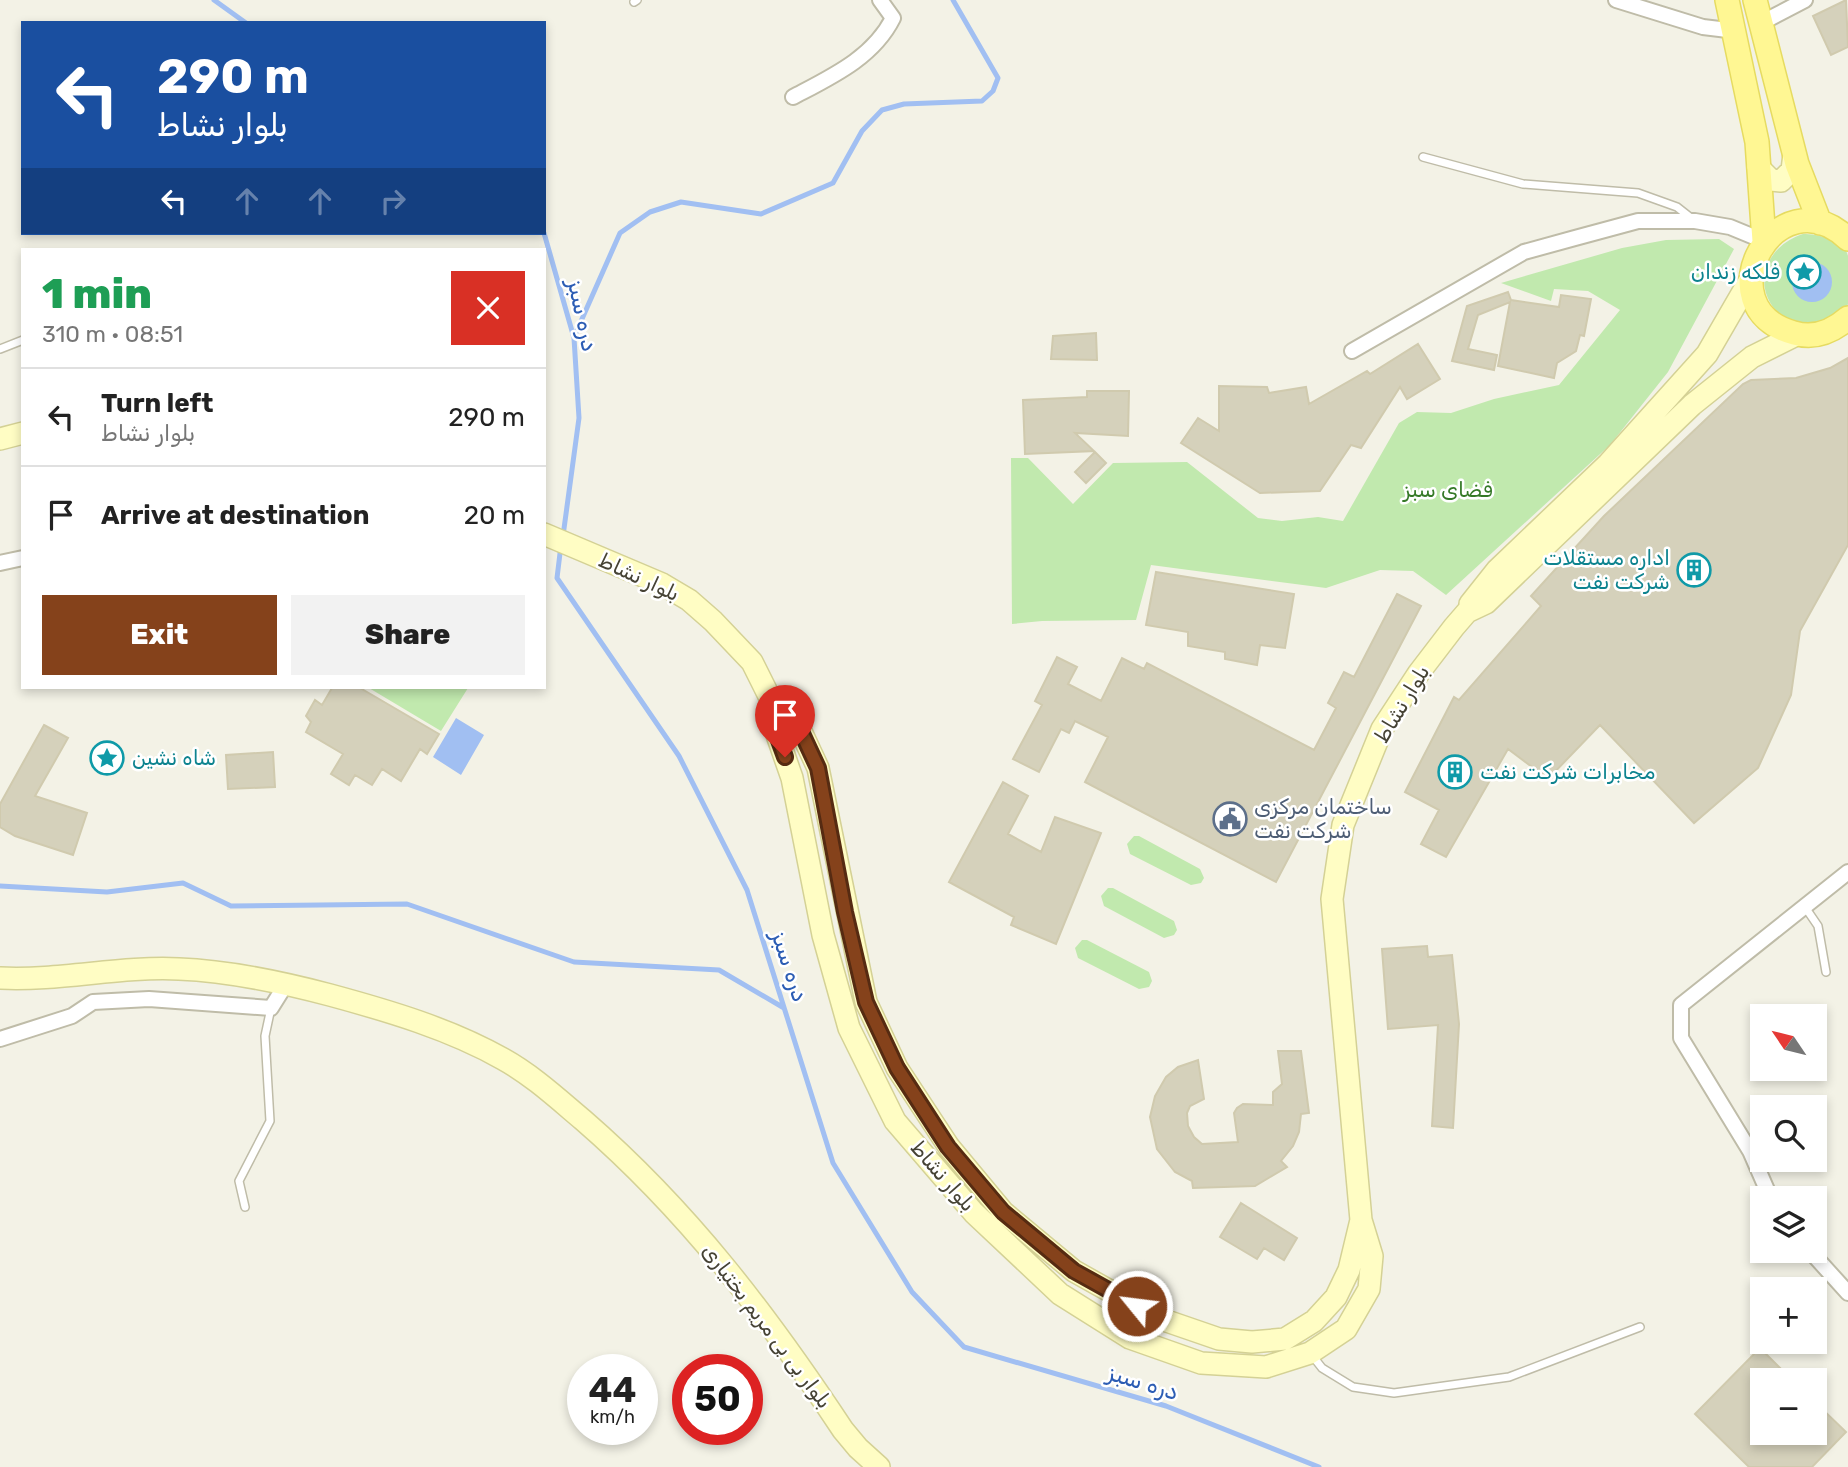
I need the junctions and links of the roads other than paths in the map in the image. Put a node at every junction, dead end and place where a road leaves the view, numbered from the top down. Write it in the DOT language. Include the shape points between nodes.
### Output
graph roads {
  1 [pos="880,0"];
  2 [pos="1616,0"];
  3 [pos="1727,0"];
  4 [pos="1755,0"];
  5 [pos="1805,0"];
  6 [pos="1760,23"];
  7 [pos="1736,32"];
  8 [pos="793,97"];
  9 [pos="1794,154"];
  10 [pos="1423,157"];
  11 [pos="1758,167"];
  12 [pos="1695,221"];
  13 [pos="1820,223"];
  14 [pos="1846,234"];
  15 [pos="1764,241"];
  16 [pos="1751,278"];
  17 [pos="1848,318"];
  18 [pos="1798,334"];
  19 [pos="21,341"];
  20 [pos="0,349"];
  21 [pos="1352,351"];
  22 [pos="21,420"];
  23 [pos="0,425"];
  24 [pos="21,434"];
  25 [pos="0,439"];
  26 [pos="546,535"];
  27 [pos="21,558"];
  28 [pos="0,563"];
  29 [pos="1468,612"];
  30 [pos="772,702"];
  31 [pos="1848,872"];
  32 [pos="1805,906"];
  33 [pos="1826,972"];
  34 [pos="0,978"];
  35 [pos="286,984"];
  36 [pos="271,1008"];
  37 [pos="0,1039"];
  38 [pos="1765,1186"];
  39 [pos="245,1207"];
  40 [pos="1361,1220"];
  41 [pos="1821,1263"];
  42 [pos="1848,1293"];
  43 [pos="1640,1327"];
  44 [pos="1310,1353"];
  45 [pos="880,1467"];
  1 -- 8 [label="street" via="893,18 884,37 857,61"];
  2 -- 7 [label="street" via="1703,27"];
  3 -- 7 [label="main road"];
  4 -- 6 [label="main road"];
  5 -- 6 [label="street"];
  6 -- 9 [label="main road"];
  7 -- 11 [label="main road"];
  9 -- 11 [label="main road" via="1792,170 1780,181 1771,180"];
  9 -- 13 [label="main road"];
  10 -- 12 [label="lane" via="1523,184 1638,193 1677,207"];
  11 -- 15 [label="main road"];
  12 -- 15 [label="street" via="1730,227"];
  12 -- 21 [label="street" via="1638,222 1524,252"];
  13 -- 14 [label="main road"];
  13 -- 15 [label="main road" via="1790,225"];
  15 -- 16 [label="main road"];
  16 -- 18 [label="main road" via="1756,303 1770,322"];
  16 -- 29 [label="main road, بلوار نشاط" via="1707,354 1608,464 1497,570 1471,599"];
  17 -- 18 [label="main road" via="1829,331"];
  18 -- 29 [label="main road, بلوار نشاط" via="1752,357 1692,405 1486,603"];
  19 -- 20 [label="lane"];
  22 -- 23 [label="main road"];
  24 -- 25 [label="main road"];
  26 -- 30 [label="main road, بلوار نشاط" via="689,600 752,662"];
  27 -- 28 [label="street"];
  29 -- 40 [label="main road, بلوار نشاط" via="1418,674 1382,729 1343,825 1332,899"];
  30 -- 40 [label="main road, بلوار نشاط" via="798,725 818,768 866,1002 897,1068 948,1147 1003,1212 1074,1271 1158,1318 1219,1339 1252,1342 1285,1339 1314,1321 1336,1297 1349,1270"];
  30 -- 44 [label="main road, بلوار نشاط" via="823,936 849,1028 895,1121 974,1213 1060,1294 1130,1338 1201,1363 1240,1367 1266,1367"];
  31 -- 32 [label="street"];
  32 -- 33 [label="lane" via="1818,926"];
  32 -- 38 [label="street" via="1681,1004 1681,1038 1750,1151"];
  34 -- 35 [label="main road, بلوار بی بی مریم بختیاری" via="178,969"];
  35 -- 36 [label="street"];
  35 -- 45 [label="main road, بلوار بی بی مریم بختیاری" via="387,1010 479,1046 554,1096 645,1177 715,1254 844,1430"];
  36 -- 37 [label="street" via="149,999 93,1002 72,1016"];
  36 -- 39 [label="lane" via="265,1036 270,1121 239,1181"];
  40 -- 44 [label="main road, بلوار نشاط" via="1372,1256 1368,1289 1346,1329"];
  41 -- 42 [label="street"];
  43 -- 44 [label="lane" via="1509,1377 1394,1394 1353,1387 1322,1368"];
}
